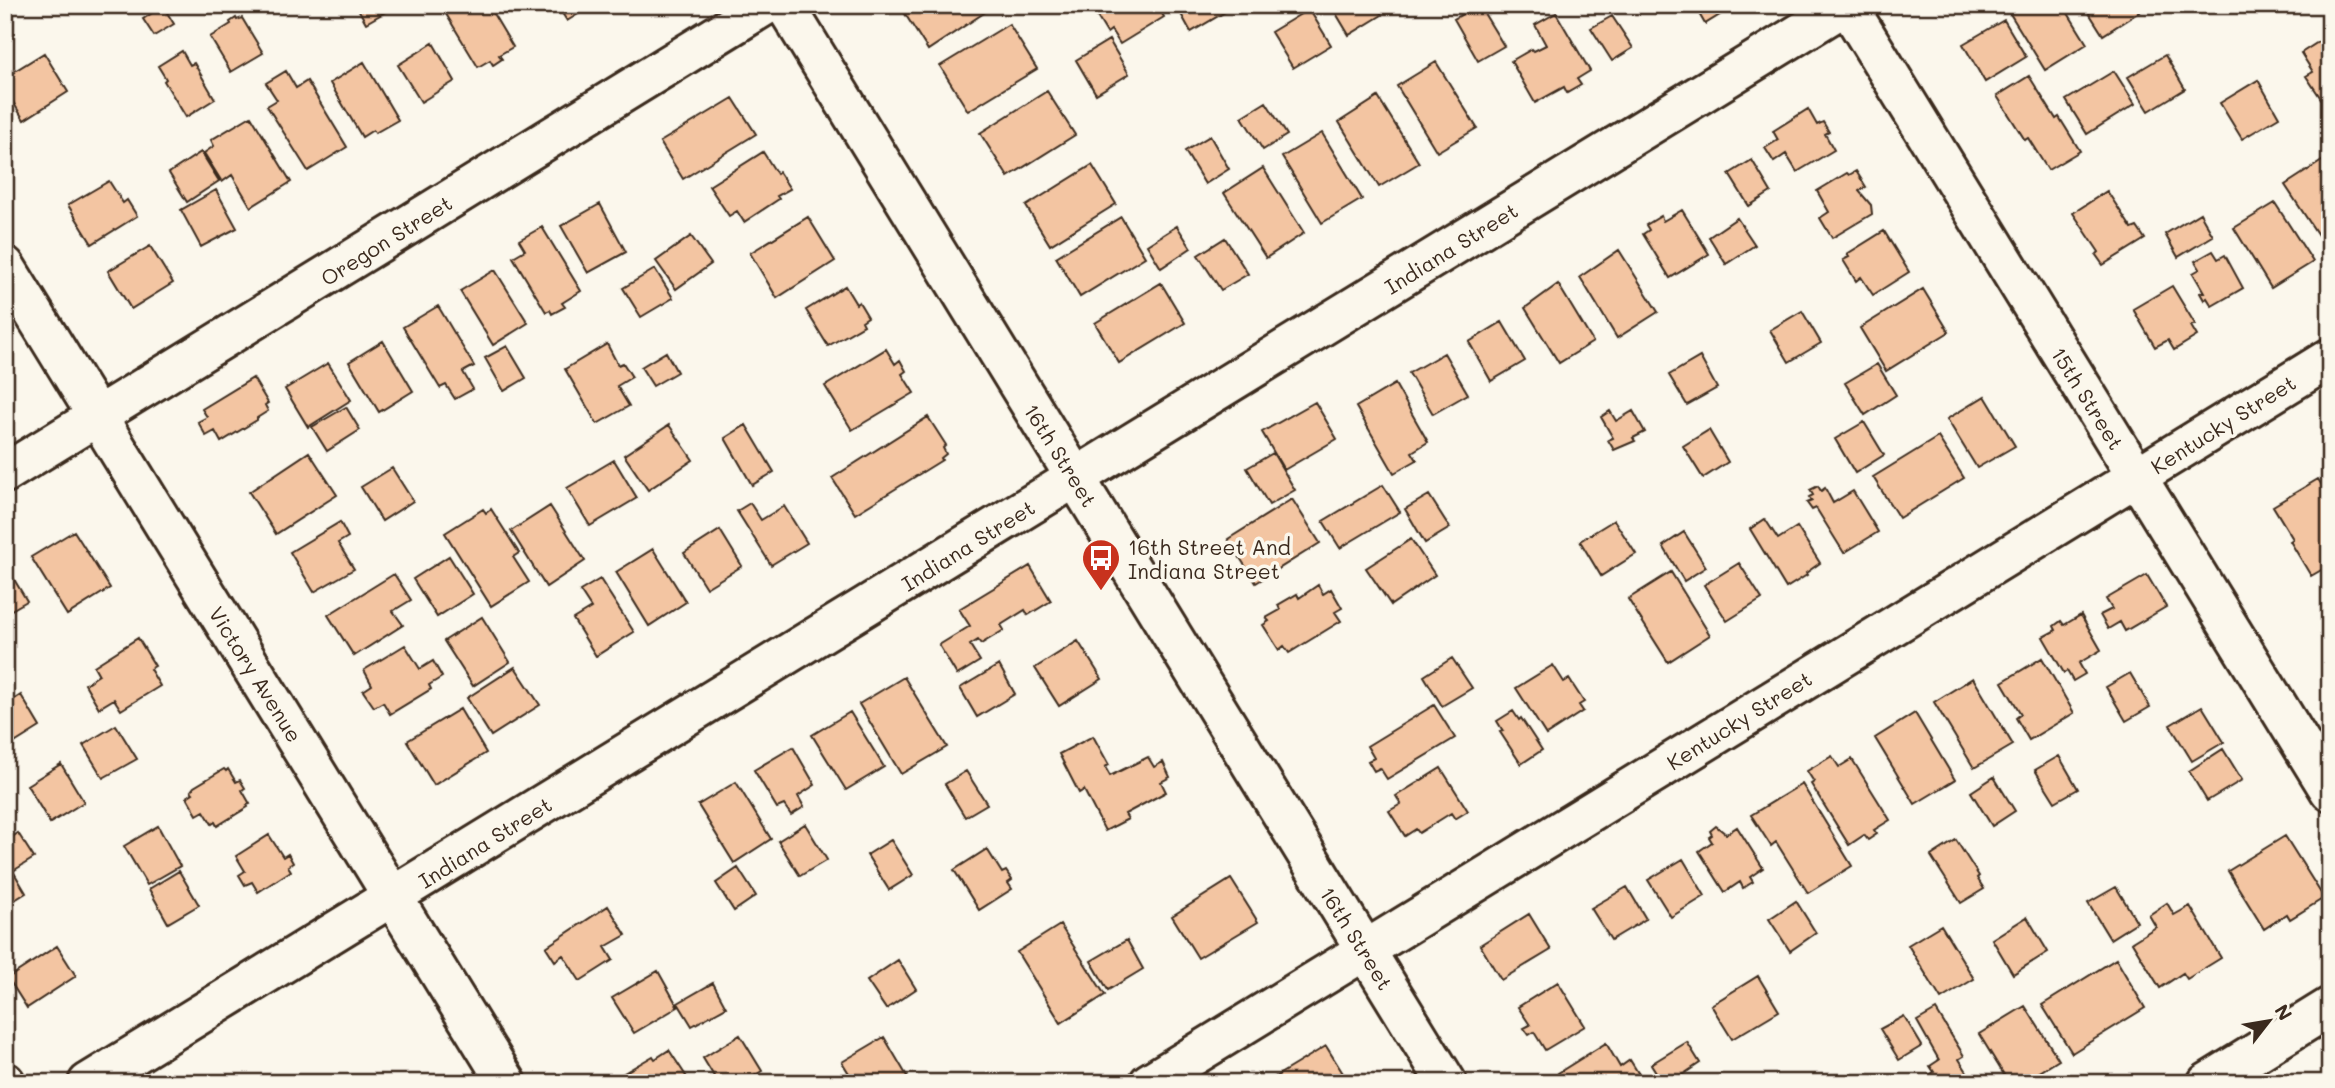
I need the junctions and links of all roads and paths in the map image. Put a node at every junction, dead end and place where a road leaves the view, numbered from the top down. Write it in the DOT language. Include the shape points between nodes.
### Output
graph roads {
  1 [pos="766,5"];
  2 [pos="785,5"];
  3 [pos="1847,5"];
  4 [pos="5,266"];
  5 [pos="2330,358"];
  6 [pos="98,417"];
  7 [pos="5,473"];
  8 [pos="2136,477"];
  9 [pos="1075,478"];
  10 [pos="2330,791"];
  11 [pos="393,898"];
  12 [pos="1365,950"];
  13 [pos="2330,1007"];
  14 [pos="88,1083"];
  15 [pos="507,1083"];
  16 [pos="1149,1083"];
  17 [pos="1447,1083"];
  18 [pos="2207,1083"];
  1 -- 6 [label="street, Oregon Street"];
  2 -- 9 [label="street, 16th Street"];
  3 -- 8 [label="street, 15th Street"];
  3 -- 9 [label="street, Indiana Street"];
  4 -- 6 [label="street, Victory Avenue"];
  5 -- 8 [label="street, Kentucky Street"];
  6 -- 7 [label="street, Oregon Street"];
  6 -- 11 [label="street, Victory Avenue"];
  8 -- 10 [label="street, 15th Street"];
  8 -- 12 [label="street, Kentucky Street"];
  9 -- 11 [label="street, Indiana Street"];
  9 -- 12 [label="street, 16th Street"];
  11 -- 14 [label="street, Indiana Street"];
  11 -- 15 [label="street, Victory Avenue"];
  12 -- 16 [label="street, Kentucky Street"];
  12 -- 17 [label="street, 16th Street"];
  13 -- 18 [label="street"];
}
